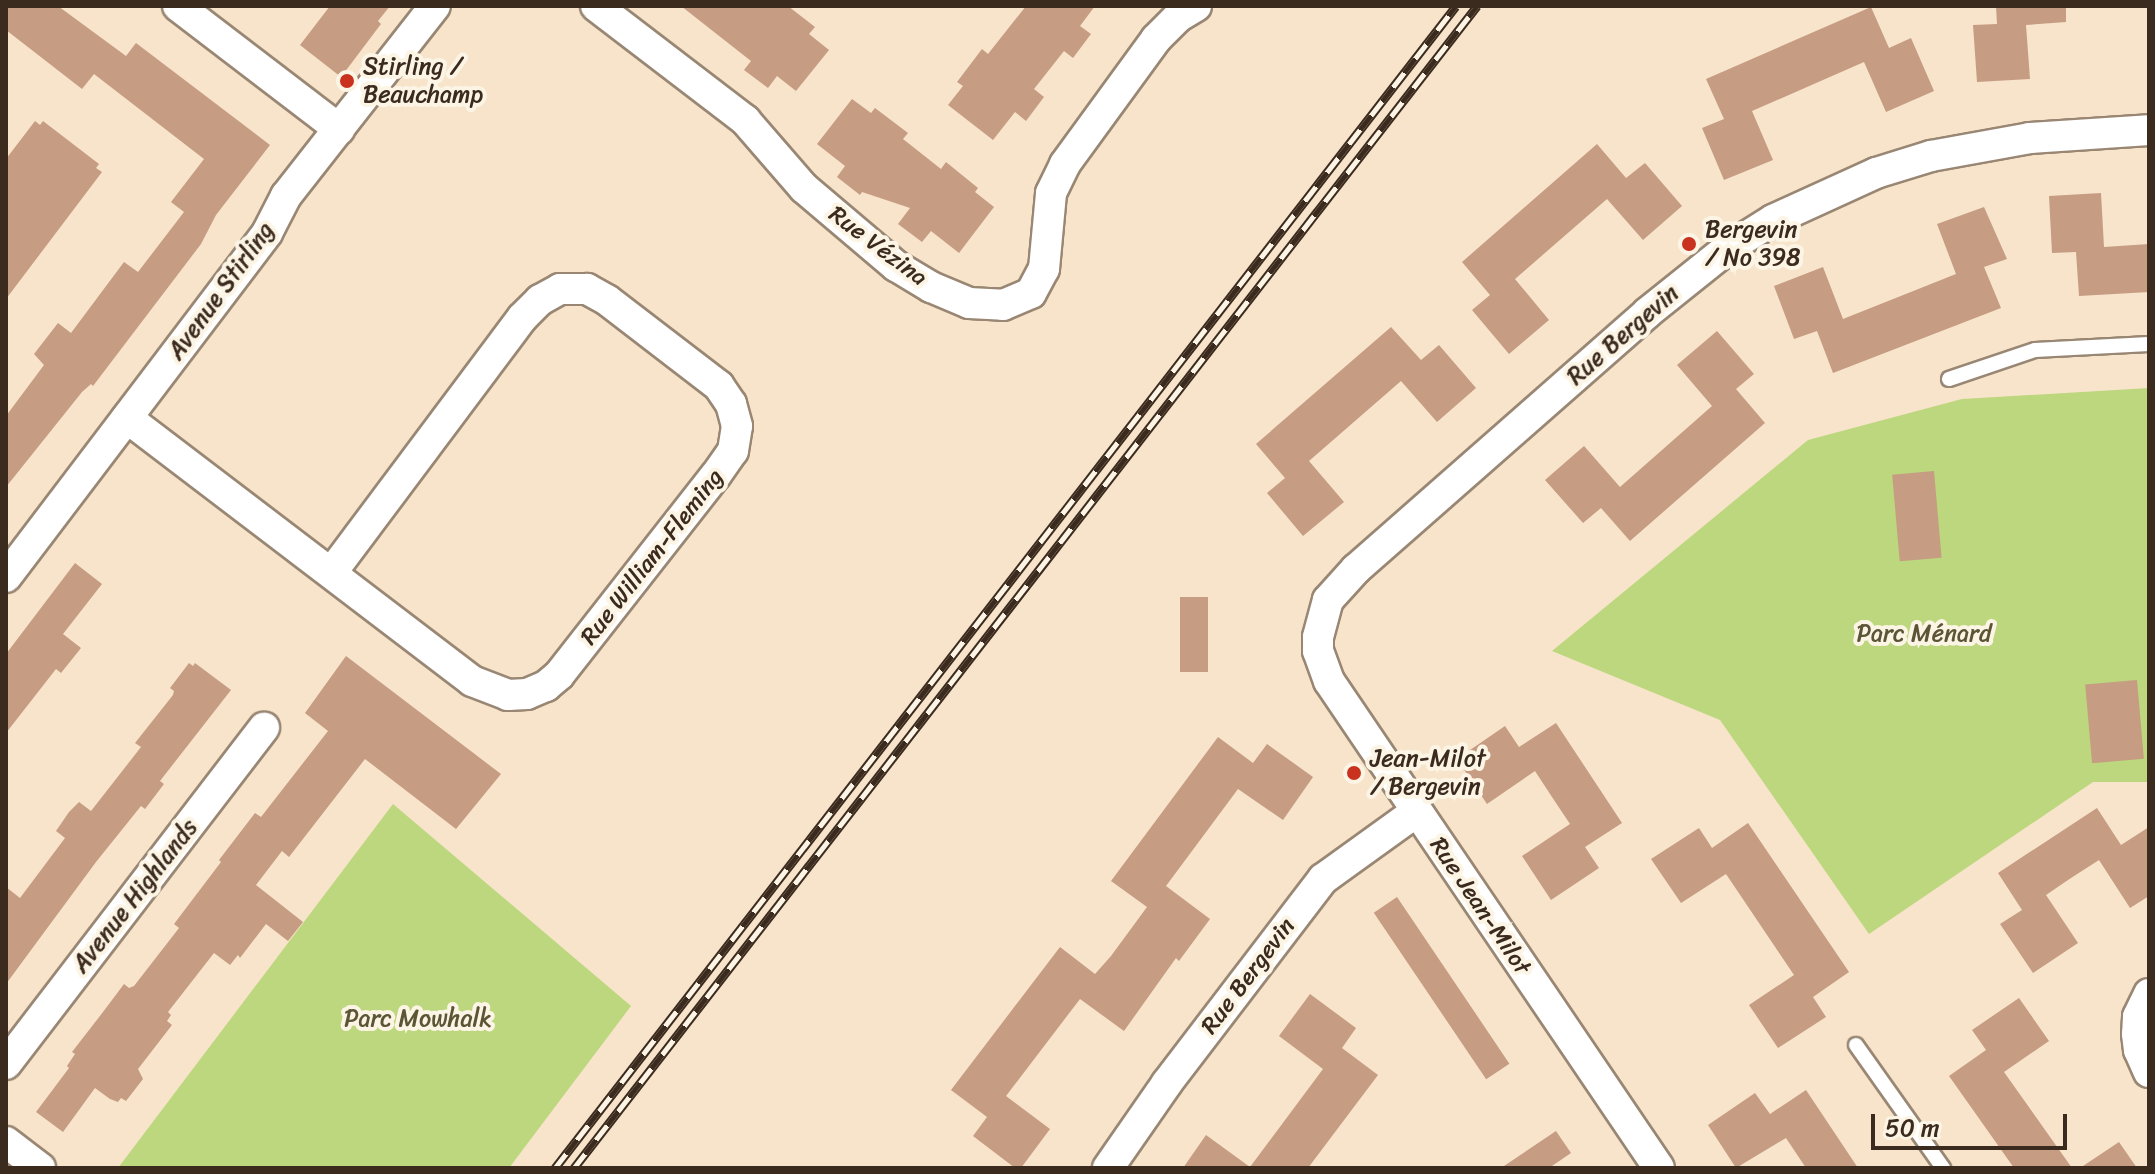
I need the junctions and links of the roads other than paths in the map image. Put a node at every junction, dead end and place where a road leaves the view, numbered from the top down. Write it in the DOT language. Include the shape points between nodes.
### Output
graph roads {
  1 [pos="178,6"];
  2 [pos="435,6"];
  3 [pos="596,6"];
  4 [pos="1196,6"];
  5 [pos="339,129"];
  6 [pos="2149,130"];
  7 [pos="2149,344"];
  8 [pos="1949,379"];
  9 [pos="127,418"];
  10 [pos="332,572"];
  11 [pos="6,577"];
  12 [pos="1318,637"];
  13 [pos="264,728"];
  14 [pos="1416,812"];
  15 [pos="2149,994"];
  16 [pos="1856,1045"];
  17 [pos="6,1064"];
  18 [pos="2149,1072"];
  19 [pos="6,1142"];
  20 [pos="40,1168"];
  21 [pos="1108,1168"];
  22 [pos="1659,1168"];
  23 [pos="1943,1168"];
  1 -- 5 [label="street"];
  2 -- 5 [label="street, Avenue Stirling"];
  3 -- 4 [label="street, Rue Vézina" via="745,120 804,188 896,266 969,303 1003,305 1031,293 1044,269 1051,193 1065,164 1156,39"];
  5 -- 9 [label="street, Avenue Stirling"];
  6 -- 12 [label="street, Rue Bergevin" via="2030,138 1931,156 1863,178 1773,220 1667,297 1356,569 1328,600"];
  7 -- 8 [label="lane" via="2035,350"];
  9 -- 10 [label="street, Rue William-Fleming"];
  9 -- 11 [label="street, Avenue Stirling"];
  10 -- 10 [label="street, Rue William-Fleming" via="522,318 560,289 587,289 607,300 719,386 731,404 737,426 733,451 546,686 527,694 490,690"];
  12 -- 14 [label="street, Rue Jean-Milot" via="1329,681"];
  13 -- 17 [label="street, Avenue Highlands"];
  14 -- 21 [label="street, Rue Bergevin" via="1323,879"];
  14 -- 22 [label="street, Rue Jean-Milot"];
  15 -- 18 [label="street" via="2137,1034"];
  16 -- 23 [label="lane"];
  19 -- 20 [label="street"];
}
